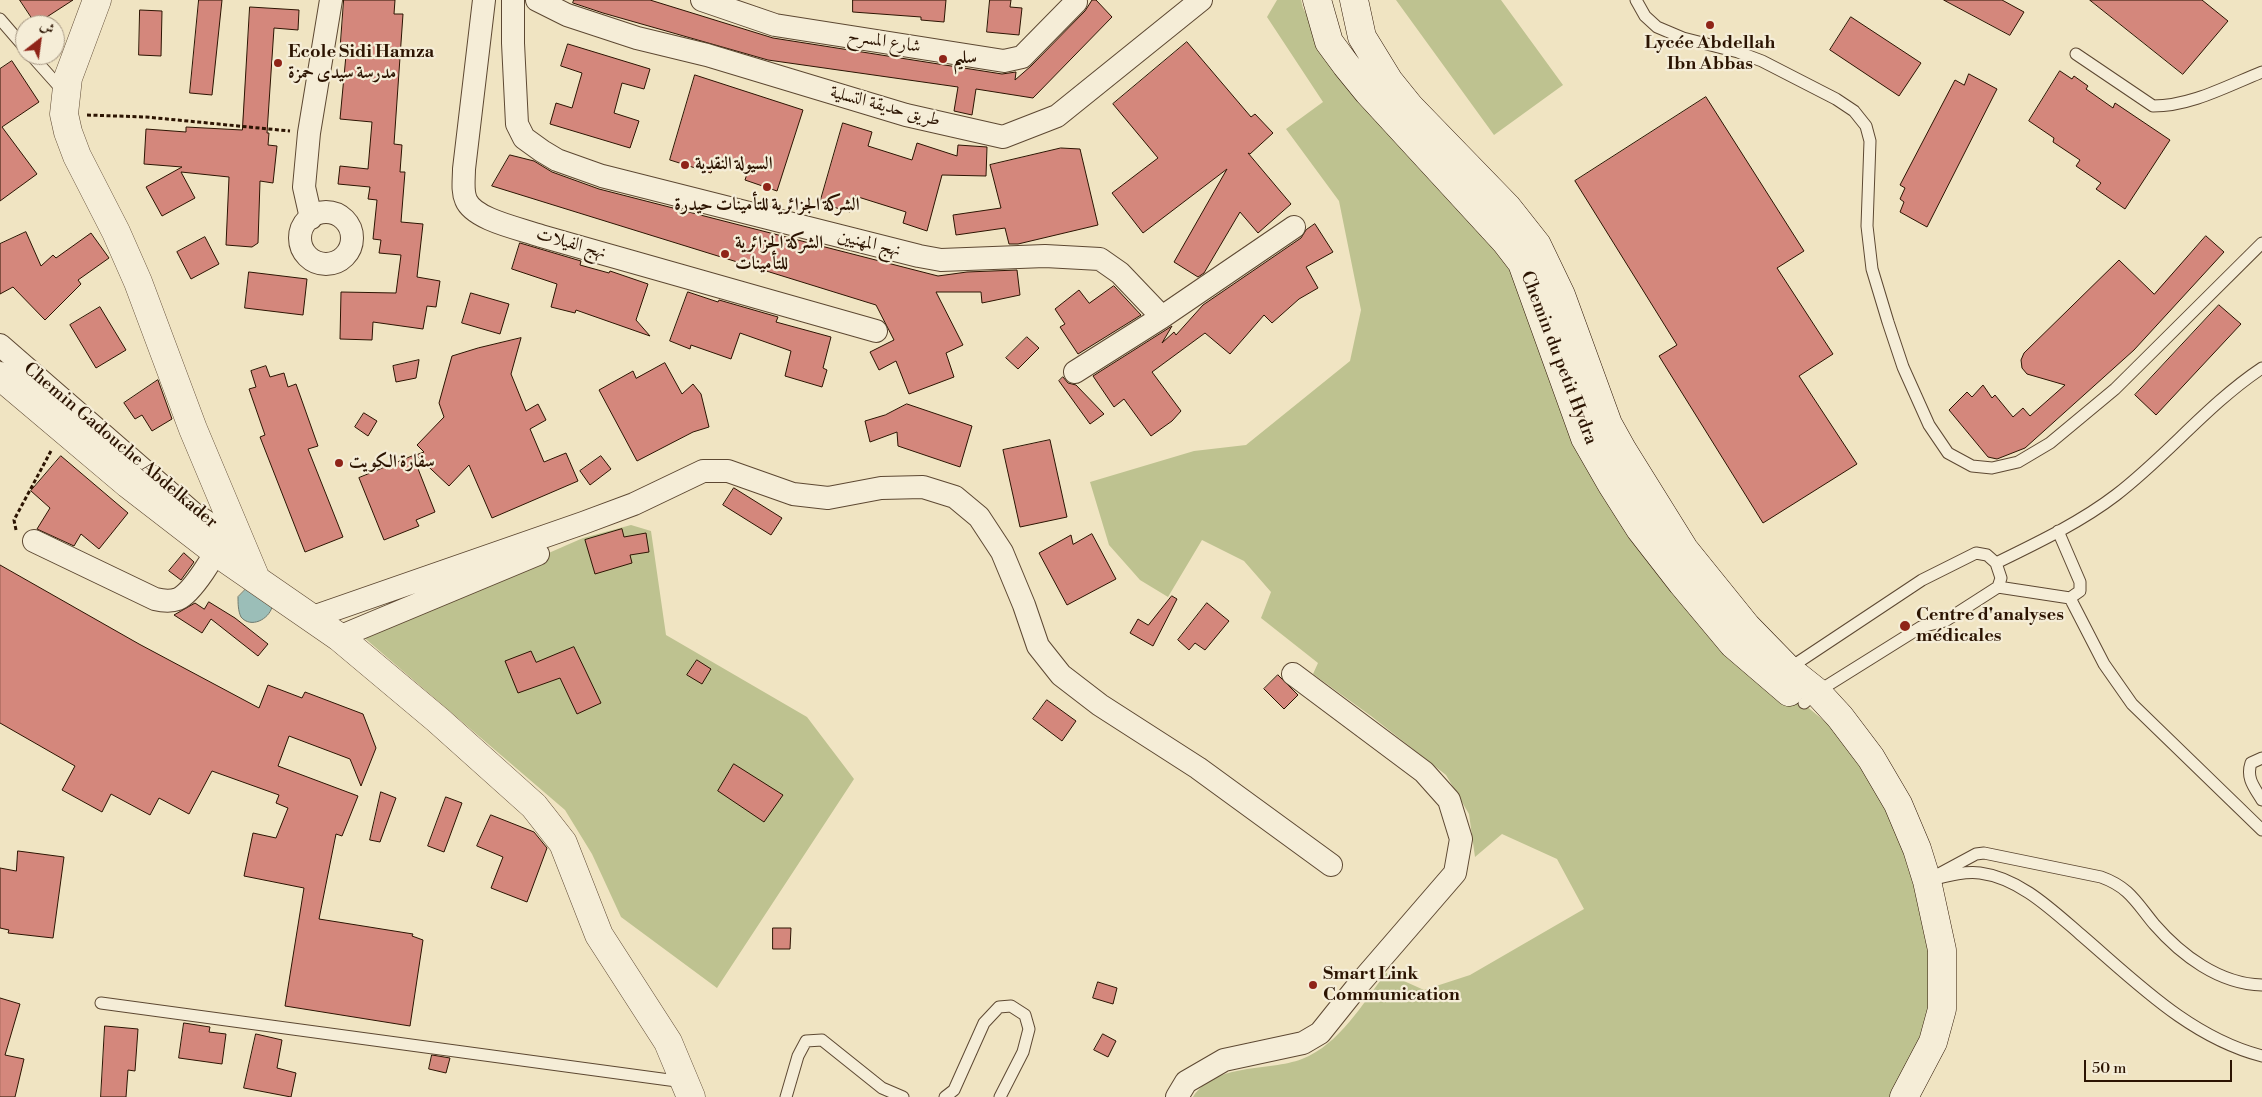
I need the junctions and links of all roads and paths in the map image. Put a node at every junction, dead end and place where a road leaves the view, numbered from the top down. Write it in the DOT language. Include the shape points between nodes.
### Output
graph roads {
  1 [pos="97,0"];
  2 [pos="331,0"];
  3 [pos="484,0"];
  4 [pos="513,0"];
  5 [pos="537,0"];
  6 [pos="702,0"];
  7 [pos="1201,0"];
  8 [pos="1317,0"];
  9 [pos="1354,0"];
  10 [pos="1636,0"];
  11 [pos="1076,2"];
  12 [pos="0,19"];
  13 [pos="15,36"];
  14 [pos="2076,54"];
  15 [pos="38,65"];
  16 [pos="2262,72"];
  17 [pos="64,104"];
  18 [pos="310,133"];
  19 [pos="311,218"];
  20 [pos="1294,227"];
  21 [pos="2262,243"];
  22 [pos="1162,318"];
  23 [pos="876,332"];
  24 [pos="0,345"];
  25 [pos="2262,368"];
  26 [pos="1075,372"];
  27 [pos="0,376"];
  28 [pos="55,444"];
  29 [pos="634,504"];
  30 [pos="2058,531"];
  31 [pos="34,541"];
  32 [pos="227,544"];
  33 [pos="1996,562"];
  34 [pos="1998,587"];
  35 [pos="2070,598"];
  36 [pos="310,618"];
  37 [pos="339,636"];
  38 [pos="1293,674"];
  39 [pos="1780,674"];
  40 [pos="1810,698"];
  41 [pos="2262,758"];
  42 [pos="2262,800"];
  43 [pos="2262,830"];
  44 [pos="1331,864"];
  45 [pos="1927,881"];
  46 [pos="2262,986"];
  47 [pos="101,1003"];
  48 [pos="2262,1056"];
  49 [pos="688,1090"];
  50 [pos="786,1097"];
  51 [pos="904,1097"];
  52 [pos="945,1097"];
  53 [pos="1000,1097"];
  54 [pos="1177,1097"];
  55 [pos="1904,1097"];
  1 -- 17 [label="main road" via="79,46"];
  2 -- 18 [label="street"];
  3 -- 23 [label="street, نهج الفيلات" via="464,169 464,189 470,207 494,220 541,236"];
  4 -- 22 [label="street, نهج المهنيين" via="517,124 524,138 557,160 602,176 919,256 942,260 1045,256 1100,259 1120,273"];
  5 -- 7 [label="street, طريق حديقة التسلية" via="567,15 637,38 707,55 906,115 1003,137 1057,116"];
  6 -- 11 [label="street, شارع المسرح" via="775,25 1004,61 1022,57"];
  8 -- 39 [label="main road, Chemin du petit Hydra" via="1329,42 1346,65 1506,241 1522,263 1585,438 1636,522 1733,644"];
  9 -- 39 [label="main road, Chemin du petit Hydra" via="1362,37 1389,81 1507,207 1537,245 1561,295 1608,424 1623,451 1684,549"];
  10 -- 21 [label="lane" via="1645,16 1657,27 1762,61 1836,99 1854,111 1866,126 1870,141 1866,226 1872,269 1888,322 1903,368 1929,425 1948,453 1972,466 1992,468 2018,462 2050,443 2116,388"];
  12 -- 13 [label="lane"];
  14 -- 16 [label="lane" via="2153,106 2189,100"];
  15 -- 17 [label="lane"];
  17 -- 18 [label="path" via="146,117"];
  17 -- 32 [label="main road" via="77,156 138,282 193,429"];
  18 -- 19 [label="street" via="304,187"];
  20 -- 22 [label="street"];
  22 -- 26 [label="street"];
  24 -- 32 [label="street, Chemin Gadouche Abdelkader"];
  25 -- 30 [label="lane" via="2237,384 2115,496"];
  27 -- 32 [label="main road" via="128,484"];
  28 -- 31 [label="path" via="14,520 18,533"];
  29 -- 36 [label="street"];
  29 -- 37 [label="street" via="582,536"];
  29 -- 44 [label="street" via="702,471 728,471 793,494 828,498 881,488 923,487 955,497 979,518 1002,552 1038,646 1061,675"];
  30 -- 33 [label="lane"];
  30 -- 35 [label="lane" via="2080,582 2080,591"];
  31 -- 32 [label="street" via="167,602 188,591"];
  32 -- 36 [label="main road" via="256,579"];
  33 -- 34 [label="lane" via="2001,578"];
  33 -- 39 [label="lane" via="1987,555 1976,553 1922,580"];
  34 -- 35 [label="lane"];
  34 -- 40 [label="lane" via="1945,621 1921,627"];
  35 -- 43 [label="lane" via="2104,664 2132,704"];
  36 -- 37 [label="main road"];
  37 -- 49 [label="main road" via="534,806 563,842 599,935 668,1042"];
  38 -- 54 [label="street" via="1424,772 1449,800 1461,839 1455,873 1320,1034 1303,1043 1224,1060 1186,1082"];
  39 -- 40 [label="main road, Chemin du petit Hydra"];
  40 -- 45 [label="main road, Chemin du petit Hydra" via="1840,717 1871,758 1898,804"];
  41 -- 42 [label="lane" via="2251,763 2249,770 2250,781"];
  45 -- 46 [label="lane" via="1976,854 1984,853 2101,877 2118,883 2129,892 2180,950 2202,965 2224,978"];
  45 -- 48 [label="lane" via="1979,873 2018,886 2052,910 2173,1013 2211,1036"];
  45 -- 55 [label="main road, Chemin du petit Hydra" via="1942,950 1942,1009 1933,1042"];
  47 -- 49 [label="lane"];
  50 -- 51 [label="lane" via="806,1041 822,1040 882,1088"];
  52 -- 53 [label="lane" via="954,1090 984,1023 999,1007 1011,1006 1025,1015 1029,1029 1023,1052"];
}
